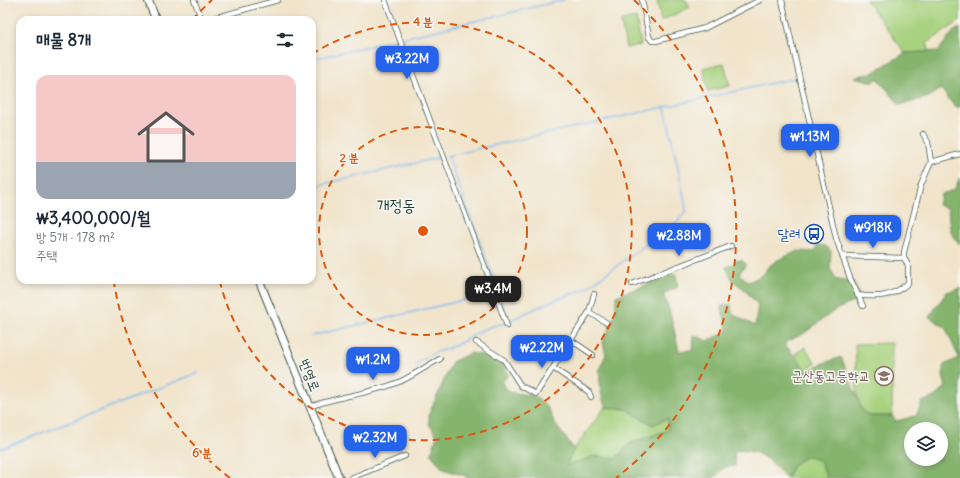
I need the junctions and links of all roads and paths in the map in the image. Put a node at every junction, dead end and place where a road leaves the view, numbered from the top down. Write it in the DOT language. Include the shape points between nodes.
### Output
graph roads {
  1 [pos="148,0"];
  2 [pos="194,0"];
  3 [pos="278,0"];
  4 [pos="385,0"];
  5 [pos="642,0"];
  6 [pos="760,0"];
  7 [pos="782,0"];
  8 [pos="154,16"];
  9 [pos="200,16"];
  10 [pos="221,16"];
  11 [pos="923,134"];
  12 [pos="960,154"];
  13 [pos="931,162"];
  14 [pos="731,246"];
  15 [pos="842,256"];
  16 [pos="904,258"];
  17 [pos="261,284"];
  18 [pos="632,284"];
  19 [pos="594,294"];
  20 [pos="857,295"];
  21 [pos="863,306"];
  22 [pos="589,312"];
  23 [pos="607,322"];
  24 [pos="506,324"];
  25 [pos="571,340"];
  26 [pos="476,342"];
  27 [pos="594,355"];
  28 [pos="440,359"];
  29 [pos="552,368"];
  30 [pos="591,397"];
  31 [pos="309,407"];
  32 [pos="405,456"];
  33 [pos="338,478"];
  34 [pos="351,478"];
  1 -- 8 [label="main road"];
  2 -- 9 [label="street"];
  3 -- 10 [label="street"];
  4 -- 24 [label="street"];
  5 -- 6 [label="street" via="652,41 705,28"];
  7 -- 15 [label="street"];
  11 -- 13 [label="street" via="928,142"];
  12 -- 13 [label="street"];
  13 -- 16 [label="street" via="919,194"];
  14 -- 18 [label="street"];
  15 -- 16 [label="street"];
  15 -- 20 [label="street"];
  16 -- 20 [label="street" via="908,265 908,283 902,288 885,296"];
  17 -- 31 [label="main road, 번영로"];
  19 -- 22 [label="street"];
  20 -- 21 [label="street"];
  22 -- 23 [label="street"];
  22 -- 25 [label="street"];
  25 -- 27 [label="street"];
  25 -- 29 [label="street"];
  26 -- 29 [label="street" via="504,360 521,386 536,394"];
  28 -- 31 [label="street" via="399,382 326,400"];
  29 -- 30 [label="street" via="589,392"];
  31 -- 33 [label="main road, 번영로"];
  32 -- 34 [label="street"];
}
